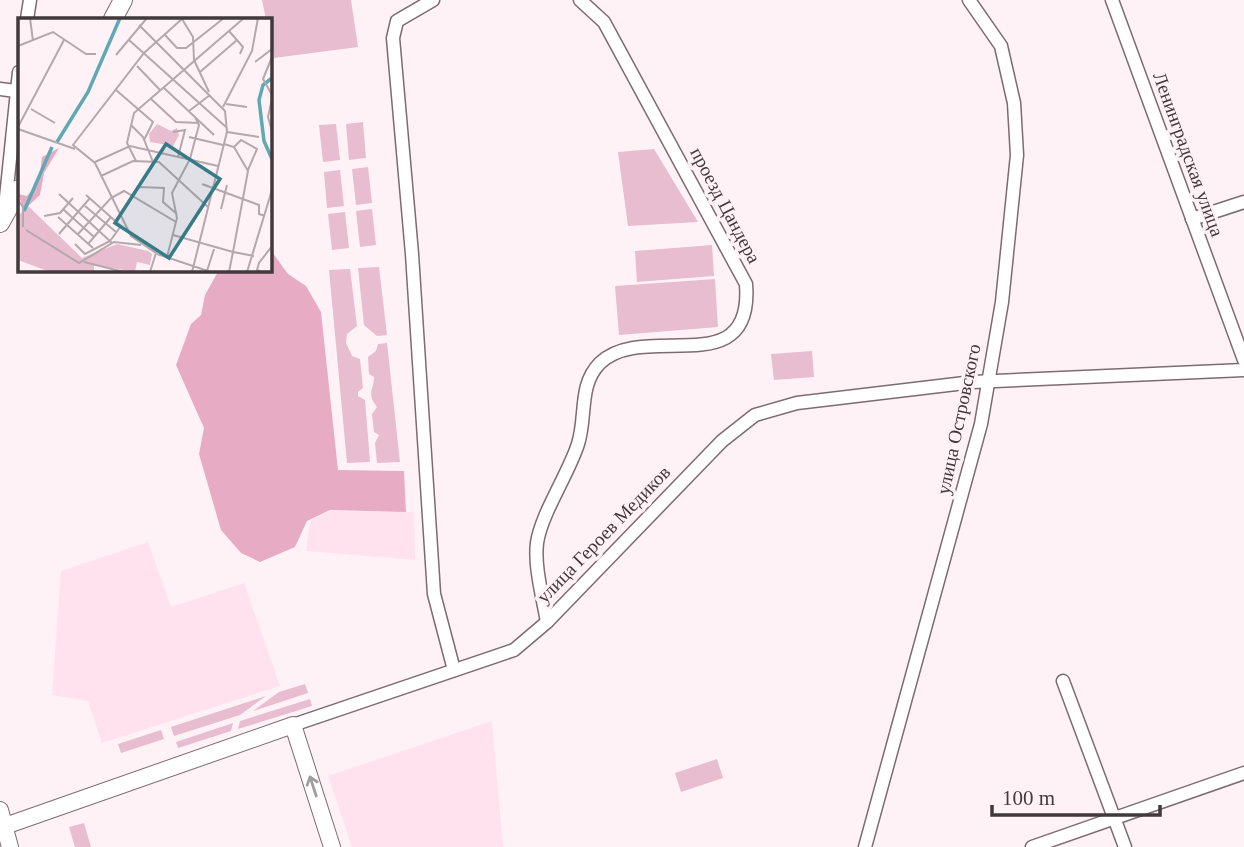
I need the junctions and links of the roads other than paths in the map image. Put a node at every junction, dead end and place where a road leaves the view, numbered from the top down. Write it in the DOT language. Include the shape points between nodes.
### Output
graph roads {
  1 [pos="30,0"];
  2 [pos="123,0"];
  3 [pos="433,0"];
  4 [pos="580,0"];
  5 [pos="969,0"];
  6 [pos="1112,0"];
  7 [pos="27,18"];
  8 [pos="114,18"];
  9 [pos="18,78"];
  10 [pos="0,89"];
  11 [pos="16,91"];
  12 [pos="18,192"];
  13 [pos="1244,202"];
  14 [pos="2,219"];
  15 [pos="1192,219"];
  16 [pos="1244,360"];
  17 [pos="1244,370"];
  18 [pos="988,381"];
  19 [pos="547,622"];
  20 [pos="454,670"];
  21 [pos="1063,681"];
  22 [pos="293,724"];
  23 [pos="1244,773"];
  24 [pos="1114,817"];
  25 [pos="2,818"];
  26 [pos="10,847"];
  27 [pos="332,847"];
  28 [pos="865,847"];
  29 [pos="1032,847"];
  30 [pos="1125,847"];
  1 -- 7 [label="street"];
  2 -- 8 [label="main road"];
  3 -- 20 [label="street" via="397,21 393,38 434,594"];
  4 -- 19 [label="street, проезд Цандера" via="604,22 746,284 747,298 742,324 731,335 712,344 628,349 601,361 587,381 579,443 537,542"];
  5 -- 18 [label="street, улица Островского" via="1001,46 1014,103 1017,155 1002,302"];
  6 -- 15 [label="street, Ленинградская улица"];
  9 -- 11 [label="street"];
  10 -- 11 [label="street"];
  11 -- 14 [label="street"];
  12 -- 14 [label="main road"];
  13 -- 15 [label="street"];
  15 -- 16 [label="street, Ленинградская улица"];
  17 -- 18 [label="street, улица Героев Медиков"];
  18 -- 19 [label="street, улица Героев Медиков" via="797,402 755,415 722,442"];
  18 -- 28 [label="street, улица Островского" via="968,473"];
  19 -- 20 [label="street, улица Героев Медиков" via="514,650"];
  20 -- 22 [label="street, улица Героев Медиков"];
  21 -- 24 [label="street"];
  22 -- 25 [label="street, улица Героев Медиков"];
  27 -- 22 [label="street, one-way"];
  23 -- 24 [label="street"];
  24 -- 29 [label="street"];
  24 -- 30 [label="street"];
  25 -- 26 [label="street"];
}
